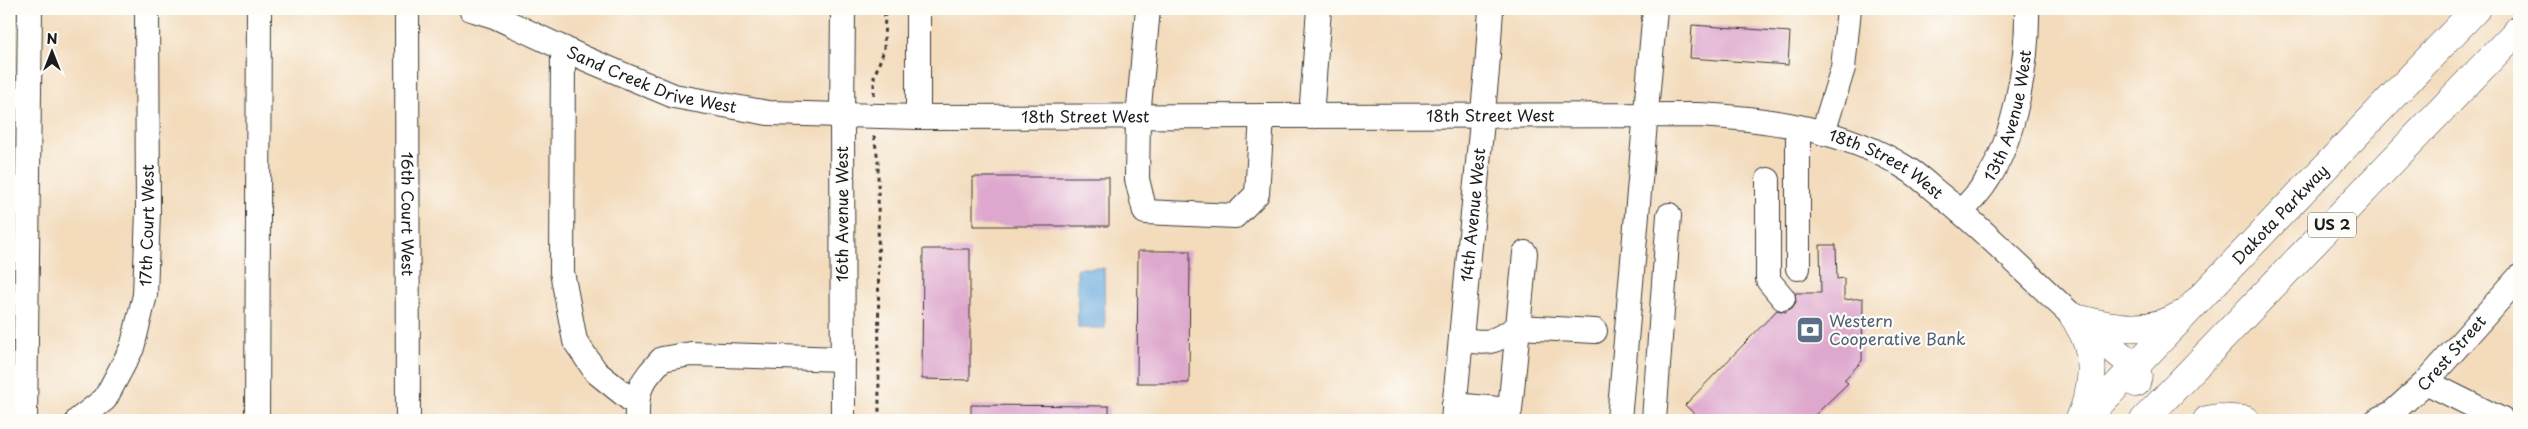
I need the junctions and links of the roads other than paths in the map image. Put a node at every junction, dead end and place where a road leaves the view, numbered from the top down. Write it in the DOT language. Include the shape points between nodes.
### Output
graph roads {
  1 [pos="30,9"];
  2 [pos="147,9"];
  3 [pos="259,9"];
  4 [pos="407,9"];
  5 [pos="471,9"];
  6 [pos="844,9"];
  7 [pos="918,9"];
  8 [pos="1148,9"];
  9 [pos="1319,9"];
  10 [pos="1491,9"];
  11 [pos="1655,9"];
  12 [pos="1849,9"];
  13 [pos="2028,9"];
  14 [pos="2476,9"];
  15 [pos="2519,29"];
  16 [pos="563,48"];
  17 [pos="842,116"];
  18 [pos="1645,116"];
  19 [pos="918,117"];
  20 [pos="1138,117"];
  21 [pos="1262,117"];
  22 [pos="1311,117"];
  23 [pos="1483,117"];
  24 [pos="1798,127"];
  25 [pos="1823,133"];
  26 [pos="1768,180"];
  27 [pos="1961,212"];
  28 [pos="1669,215"];
  29 [pos="1525,253"];
  30 [pos="1798,268"];
  31 [pos="2519,277"];
  32 [pos="1783,298"];
  33 [pos="2189,310"];
  34 [pos="2074,317"];
  35 [pos="1518,327"];
  36 [pos="1595,331"];
  37 [pos="1461,339"];
  38 [pos="843,359"];
  39 [pos="2135,367"];
  40 [pos="2426,382"];
  41 [pos="637,412"];
  42 [pos="1453,413"];
  43 [pos="25,420"];
  44 [pos="78,420"];
  45 [pos="257,420"];
  46 [pos="408,420"];
  47 [pos="843,420"];
  48 [pos="1619,420"];
  49 [pos="1654,420"];
  50 [pos="2080,420"];
  51 [pos="2084,420"];
  52 [pos="2106,420"];
  53 [pos="2144,420"];
  54 [pos="2207,420"];
  55 [pos="2245,420"];
  56 [pos="2377,420"];
  57 [pos="2502,420"];
  1 -- 43 [label="street"];
  2 -- 44 [label="street, 17th Court West" via="145,295 132,348 105,399"];
  3 -- 45 [label="street"];
  4 -- 46 [label="street, 16th Court West"];
  5 -- 16 [label="street, Sand Creek Drive West" via="494,16"];
  6 -- 17 [label="street, 16th Avenue West"];
  7 -- 19 [label="street"];
  8 -- 20 [label="street"];
  9 -- 22 [label="street"];
  10 -- 23 [label="street, 14th Avenue West"];
  11 -- 18 [label="street"];
  12 -- 25 [label="street" via="1843,68"];
  13 -- 27 [label="street, 13th Avenue West" via="2024,65 2012,118 1994,169"];
  14 -- 33 [label="highway, Dakota Parkway / US 2"];
  15 -- 53 [label="highway, US 2"];
  16 -- 17 [label="street, Sand Creek Drive West" via="674,96 768,113"];
  16 -- 41 [label="street" via="562,272 575,341 596,372"];
  17 -- 19 [label="street, 18th Street West"];
  17 -- 38 [label="street, 16th Avenue West"];
  18 -- 23 [label="street, 18th Street West"];
  18 -- 24 [label="street, 18th Street West" via="1736,117"];
  18 -- 48 [label="street"];
  19 -- 20 [label="street, 18th Street West"];
  20 -- 21 [label="street, 18th Street West"];
  20 -- 21 [label="street" via="1137,179 1145,212 1234,216 1257,194"];
  21 -- 22 [label="street, 18th Street West"];
  22 -- 23 [label="street, 18th Street West"];
  23 -- 37 [label="street, 14th Avenue West"];
  24 -- 25 [label="street, 18th Street West"];
  24 -- 30 [label="street"];
  25 -- 27 [label="street, 18th Street West" via="1877,152 1907,168"];
  26 -- 32 [label="street" via="1768,280"];
  27 -- 34 [label="street, 18th Street West"];
  28 -- 49 [label="street"];
  29 -- 35 [label="street"];
  31 -- 40 [label="street, Crest Street"];
  33 -- 34 [label="highway" via="2168,323 2154,327 2110,326"];
  33 -- 39 [label="highway, Dakota Parkway / US 2"];
  34 -- 39 [label="highway"];
  34 -- 50 [label="highway" via="2086,339 2093,363 2090,392"];
  35 -- 36 [label="street"];
  35 -- 37 [label="street" via="1484,344"];
  35 -- 42 [label="street" via="1510,410"];
  37 -- 42 [label="street, 14th Avenue West"];
  38 -- 41 [label="street" via="691,354 662,359 641,383"];
  38 -- 47 [label="street, 16th Avenue West"];
  39 -- 51 [label="highway, Dakota Parkway / US 2"];
  39 -- 52 [label="highway" via="2138,376 2135,386"];
  40 -- 56 [label="street, Crest Street" via="2392,413"];
  40 -- 57 [label="street"];
  54 -- 55 [label="highway"];
}
